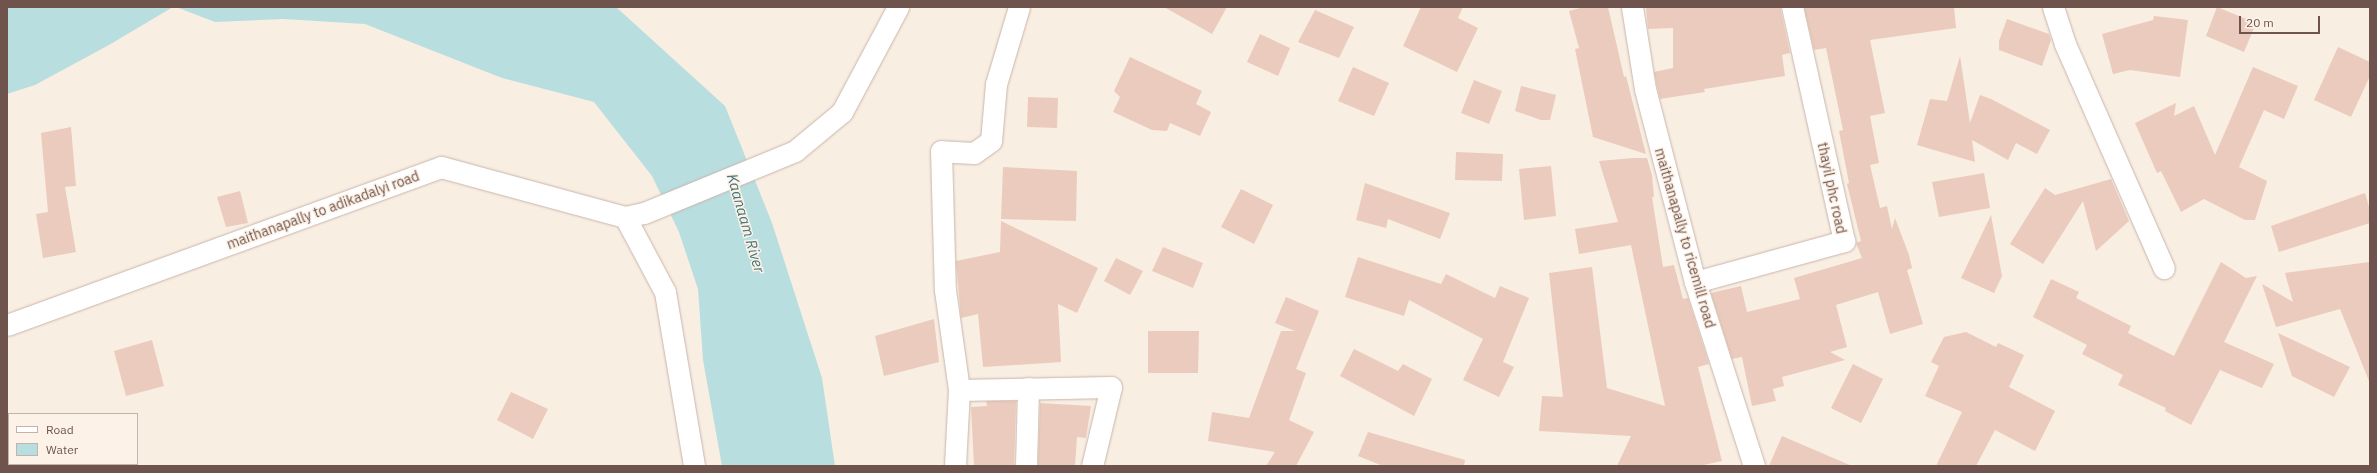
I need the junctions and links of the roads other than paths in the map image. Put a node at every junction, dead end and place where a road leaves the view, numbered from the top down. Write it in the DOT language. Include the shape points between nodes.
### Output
graph roads {
  1 [pos="898,7"];
  2 [pos="1019,7"];
  3 [pos="1632,7"];
  4 [pos="1792,7"];
  5 [pos="2053,7"];
  6 [pos="634,215"];
  7 [pos="2164,268"];
  8 [pos="1695,282"];
  9 [pos="7,324"];
  10 [pos="1028,388"];
  11 [pos="959,390"];
  12 [pos="694,466"];
  13 [pos="955,466"];
  14 [pos="1026,466"];
  15 [pos="1092,466"];
  16 [pos="1754,466"];
  1 -- 6 [label="street" via="842,112 795,151"];
  2 -- 11 [label="street" via="996,84 990,141 974,153 940,151 945,290"];
  3 -- 8 [label="street, maithanapally to ricemill road" via="1645,89"];
  4 -- 8 [label="street, thayil phc road" via="1844,241"];
  5 -- 7 [label="street" via="2065,44"];
  6 -- 9 [label="street, maithanapally to adikadalyi road" via="442,167"];
  6 -- 12 [label="street" via="665,292"];
  8 -- 16 [label="street, maithanapally to ricemill road"];
  10 -- 11 [label="street"];
  10 -- 14 [label="street"];
  10 -- 15 [label="street" via="1111,387"];
  11 -- 13 [label="street"];
}
